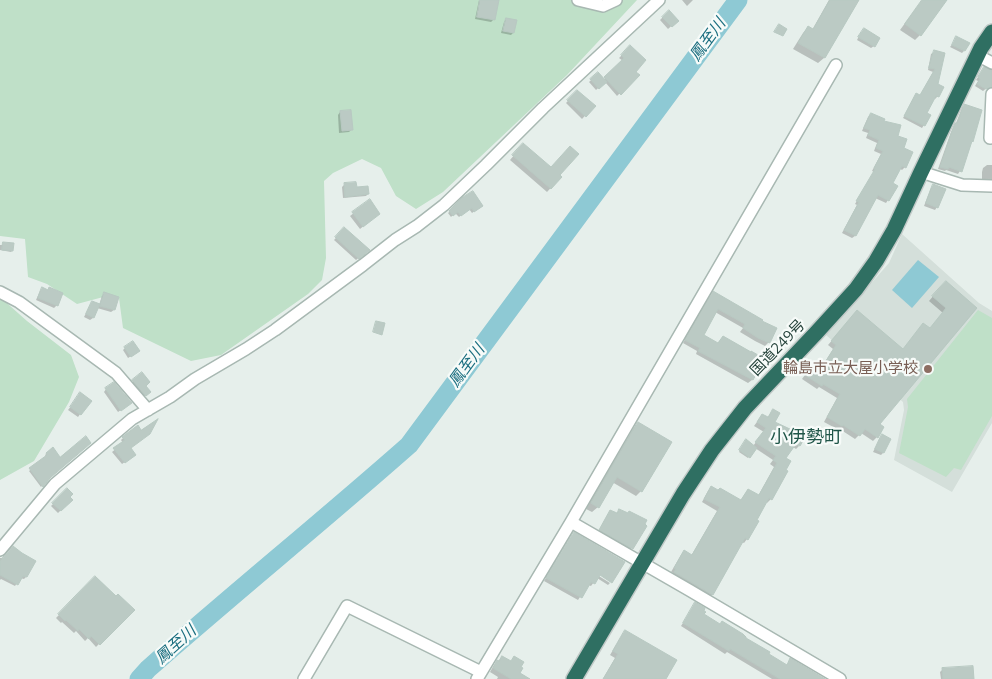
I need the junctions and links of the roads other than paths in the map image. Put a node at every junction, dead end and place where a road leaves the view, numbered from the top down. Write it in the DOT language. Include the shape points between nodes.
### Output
graph roads {
  1 [pos="578,0"];
  2 [pos="616,0"];
  3 [pos="659,0"];
  4 [pos="992,32"];
  5 [pos="977,55"];
  6 [pos="992,63"];
  7 [pos="836,66"];
  8 [pos="992,94"];
  9 [pos="990,138"];
  10 [pos="921,172"];
  11 [pos="992,186"];
  12 [pos="0,292"];
  13 [pos="148,410"];
  14 [pos="572,522"];
  15 [pos="0,550"];
  16 [pos="642,563"];
  17 [pos="482,676"];
  18 [pos="304,679"];
  19 [pos="574,679"];
  20 [pos="840,679"];
  1 -- 2 [label="street" via="603,6"];
  3 -- 13 [label="street" via="444,205 275,330"];
  4 -- 5 [label="highway, 国道249号"];
  5 -- 6 [label="street"];
  5 -- 10 [label="highway, 国道249号"];
  7 -- 14 [label="street"];
  8 -- 9 [label="street"];
  10 -- 11 [label="street" via="962,185"];
  10 -- 16 [label="highway, 国道249号" via="894,230 860,284 746,408 712,450"];
  12 -- 13 [label="street" via="19,302 116,373"];
  13 -- 15 [label="street" via="113,434 55,484"];
  14 -- 16 [label="street"];
  14 -- 17 [label="street"];
  16 -- 19 [label="highway, 国道249号"];
  16 -- 20 [label="street"];
  17 -- 18 [label="street" via="347,606"];
}
